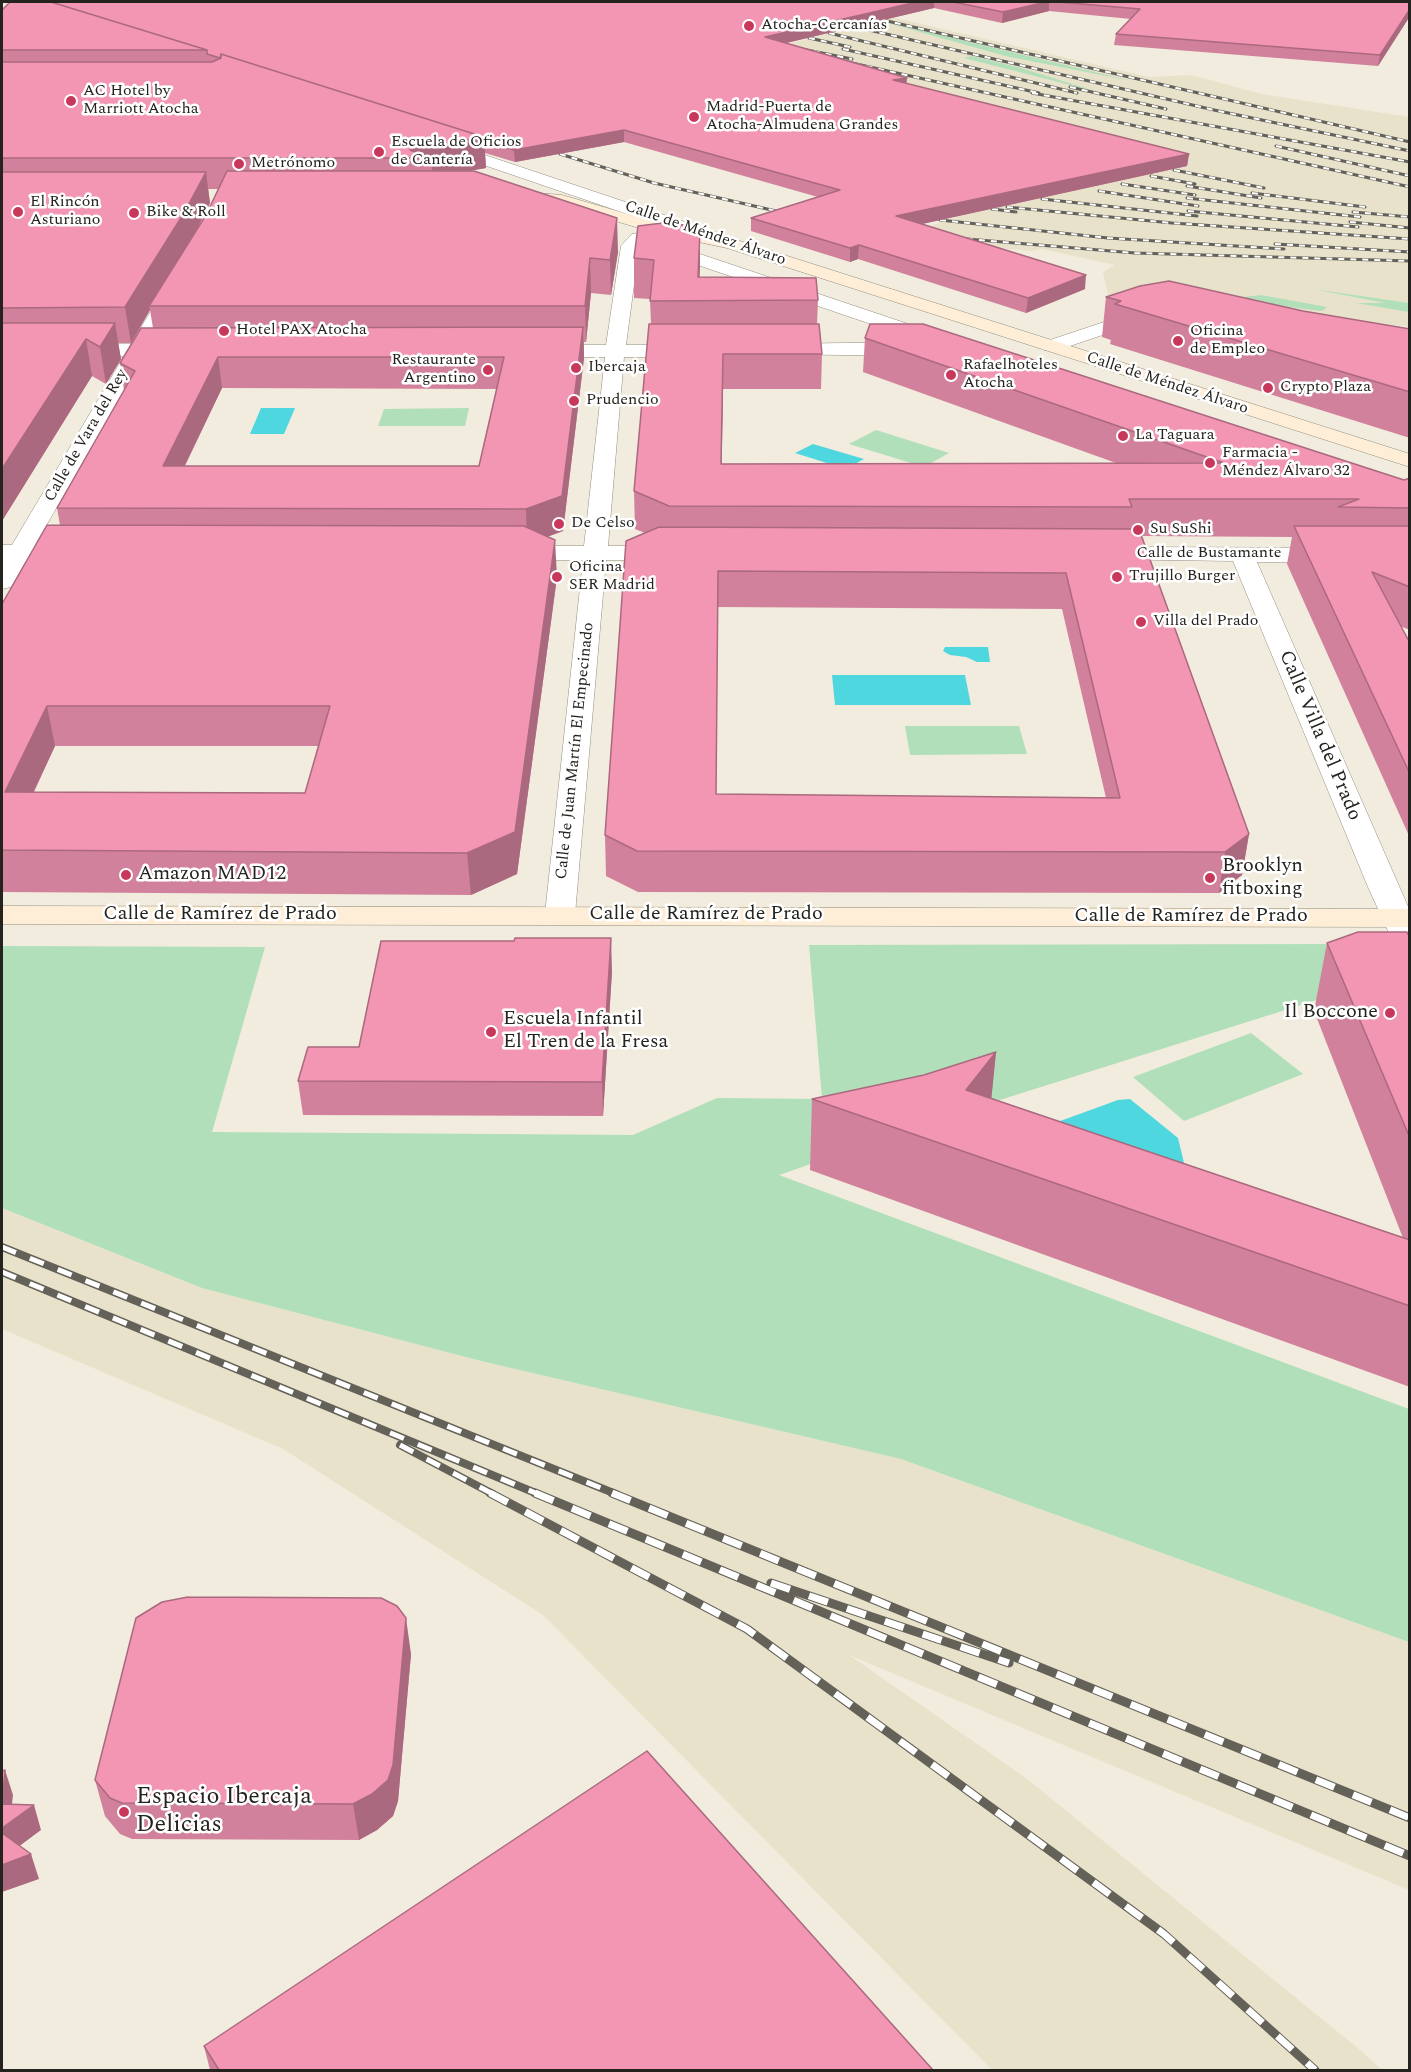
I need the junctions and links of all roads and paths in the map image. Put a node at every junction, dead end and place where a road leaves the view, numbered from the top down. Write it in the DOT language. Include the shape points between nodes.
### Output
graph roads {
  1 [pos="433,143"];
  2 [pos="498,196"];
  3 [pos="678,233"];
  4 [pos="731,244"];
  5 [pos="630,257"];
  6 [pos="187,266"];
  7 [pos="1164,310"];
  8 [pos="1051,346"];
  9 [pos="137,350"];
  10 [pos="196,350"];
  11 [pos="714,350"];
  12 [pos="761,350"];
  13 [pos="2,351"];
  14 [pos="519,351"];
  15 [pos="615,351"];
  16 [pos="1410,461"];
  17 [pos="11,552"];
  18 [pos="94,552"];
  19 [pos="489,553"];
  20 [pos="596,553"];
  21 [pos="696,553"];
  22 [pos="1076,554"];
  23 [pos="1242,555"];
  24 [pos="1410,555"];
  25 [pos="2,582"];
  26 [pos="560,914"];
  27 [pos="2,915"];
  28 [pos="1405,926"];
  1 -- 4 [label="street, Calle de Méndez Álvaro"];
  2 -- 3 [label="main road" via="562,200"];
  3 -- 4 [label="main road"];
  3 -- 5 [label="street, Calle de Juan Martín El Empecinado" via="653,234 635,240 630,246"];
  4 -- 8 [label="main road, Calle de Méndez Álvaro"];
  5 -- 12 [label="street, Calle de Méndez Álvaro" via="688,256 913,332 926,342 918,350"];
  5 -- 15 [label="street, Calle de Juan Martín El Empecinado"];
  6 -- 9 [label="street, Calle de Vara del Rey"];
  7 -- 8 [label="street"];
  8 -- 16 [label="main road, Calle de Méndez Álvaro"];
  9 -- 10 [label="street"];
  9 -- 13 [label="street"];
  9 -- 17 [label="street, Calle de Vara del Rey"];
  11 -- 15 [label="street"];
  14 -- 15 [label="street"];
  15 -- 20 [label="street, Calle de Juan Martín El Empecinado"];
  17 -- 18 [label="street"];
  17 -- 25 [label="street, Calle de Vara del Rey"];
  19 -- 20 [label="street"];
  20 -- 21 [label="street"];
  20 -- 26 [label="street, Calle de Juan Martín El Empecinado"];
  22 -- 23 [label="street, Calle de Bustamante"];
  23 -- 24 [label="street, Calle de Bustamante"];
  23 -- 28 [label="street, Calle Villa del Prado"];
  26 -- 27 [label="main road, Calle de Ramírez de Prado"];
  26 -- 28 [label="main road, Calle de Ramírez de Prado"];
}
